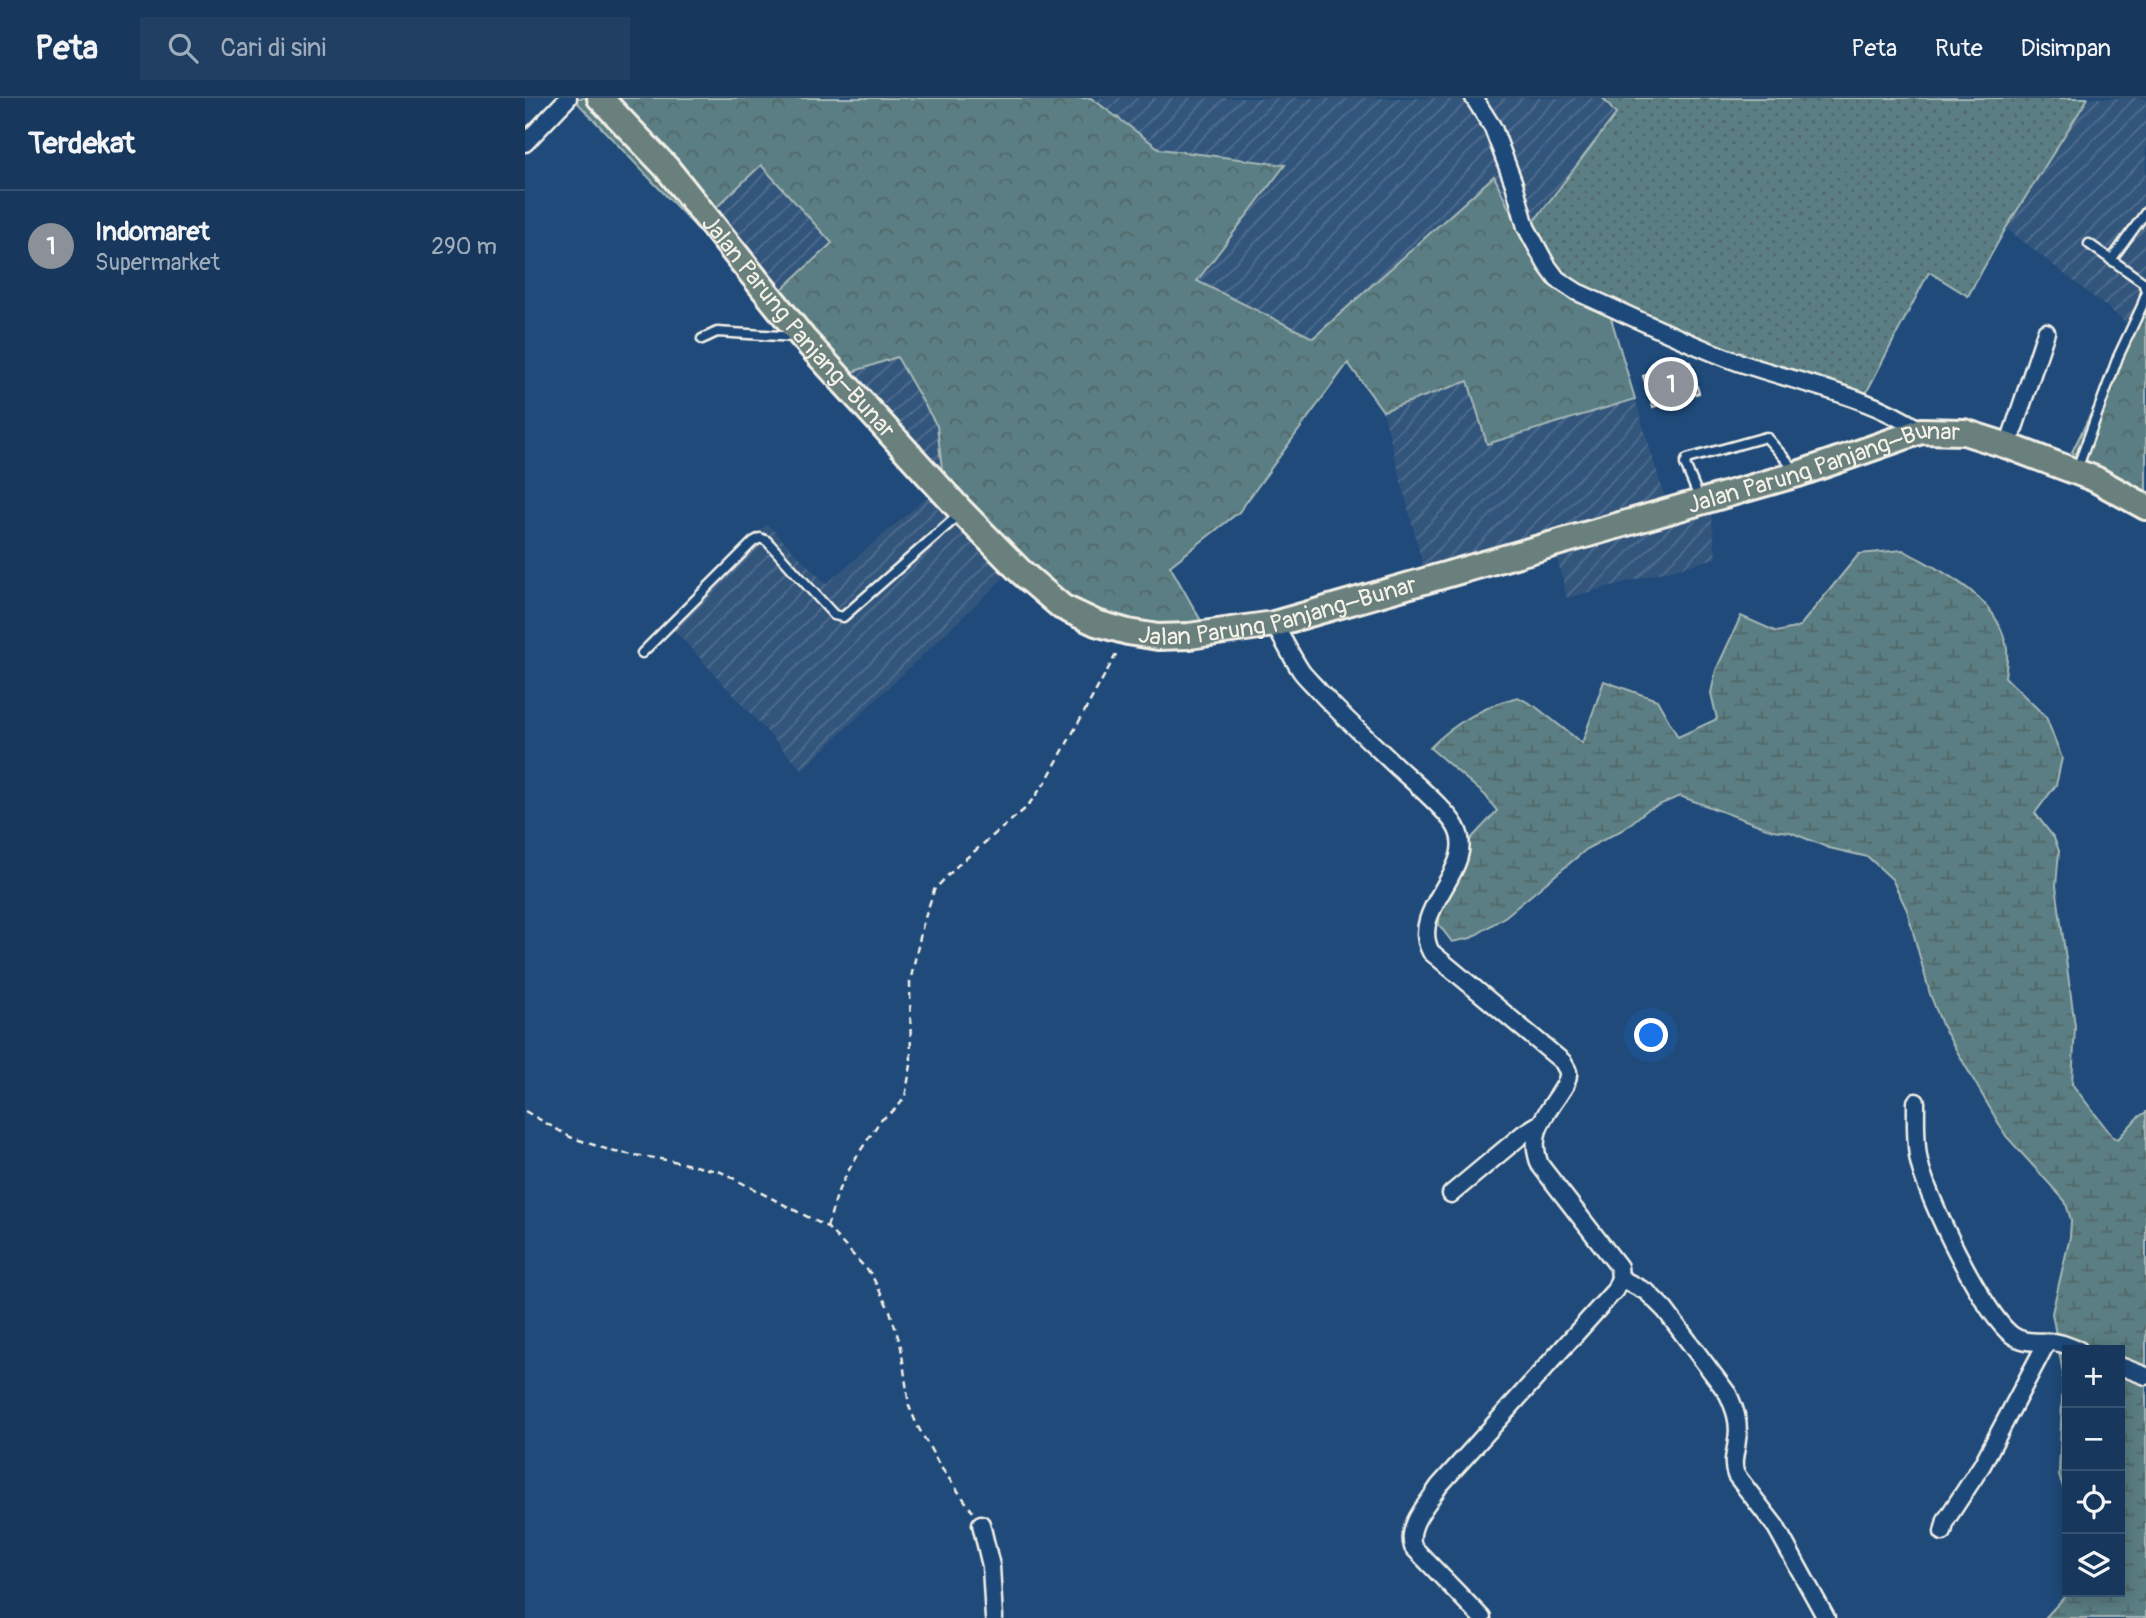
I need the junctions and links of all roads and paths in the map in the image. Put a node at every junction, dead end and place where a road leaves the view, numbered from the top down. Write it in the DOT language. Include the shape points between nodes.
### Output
graph roads {
  1 [pos="568,98"];
  2 [pos="600,98"];
  3 [pos="1474,98"];
  4 [pos="525,143"];
  5 [pos="2146,212"];
  6 [pos="2089,244"];
  7 [pos="2111,260"];
  8 [pos="2146,292"];
  9 [pos="2046,332"];
  10 [pos="803,338"];
  11 [pos="702,339"];
  12 [pos="1921,431"];
  13 [pos="2008,446"];
  14 [pos="2076,472"];
  15 [pos="1798,474"];
  16 [pos="1701,501"];
  17 [pos="2146,507"];
  18 [pos="962,512"];
  19 [pos="1274,624"];
  20 [pos="1128,632"];
  21 [pos="642,653"];
  22 [pos="1916,1102"];
  23 [pos="525,1111"];
  24 [pos="1539,1124"];
  25 [pos="1451,1195"];
  26 [pos="827,1227"];
  27 [pos="1620,1278"];
  28 [pos="2047,1342"];
  29 [pos="2065,1345"];
  30 [pos="2125,1368"];
  31 [pos="2146,1376"];
  32 [pos="981,1524"];
  33 [pos="1943,1532"];
  34 [pos="993,1618"];
  35 [pos="1482,1618"];
  36 [pos="1826,1618"];
  1 -- 4 [label="street"];
  2 -- 10 [label="main road, Jalan Parung Panjang–Bunar" via="666,167"];
  3 -- 12 [label="street" via="1493,128 1526,227 1557,279 1734,360 1876,406"];
  5 -- 7 [label="lane"];
  6 -- 7 [label="lane"];
  7 -- 8 [label="lane" via="2143,282"];
  8 -- 14 [label="lane"];
  9 -- 13 [label="street"];
  10 -- 11 [label="lane" via="717,332"];
  10 -- 18 [label="main road, Jalan Parung Panjang–Bunar"];
  12 -- 13 [label="main road, Jalan Parung Panjang–Bunar" via="1964,432"];
  12 -- 15 [label="main road, Jalan Parung Panjang–Bunar"];
  13 -- 14 [label="main road, Jalan Parung Panjang–Bunar"];
  14 -- 17 [label="main road, Jalan Parung Panjang–Bunar"];
  15 -- 16 [label="main road, Jalan Parung Panjang–Bunar"];
  15 -- 16 [label="lane" via="1766,437 1743,443 1687,459"];
  16 -- 19 [label="main road, Jalan Parung Panjang–Bunar"];
  18 -- 20 [label="main road, Jalan Parung Panjang–Bunar" via="1062,607"];
  18 -- 21 [label="lane" via="843,617 834,615 768,541 760,538"];
  19 -- 20 [label="main road, Jalan Parung Panjang–Bunar" via="1158,638"];
  19 -- 24 [label="street" via="1301,672 1457,827 1460,852 1433,907 1425,942 1431,952 1563,1062 1567,1082"];
  20 -- 26 [label="path" via="1045,783 1026,808 934,890 910,982 911,1065 905,1097 880,1121 853,1162"];
  22 -- 28 [label="street" via="1918,1160 1958,1253 2004,1329 2014,1338"];
  23 -- 26 [label="path" via="569,1137 615,1152 721,1172"];
  24 -- 25 [label="street"];
  24 -- 27 [label="street" via="1534,1141 1540,1165 1619,1267"];
  26 -- 32 [label="path" via="871,1274 890,1311 901,1347 916,1425"];
  27 -- 35 [label="street" via="1615,1290 1439,1486 1415,1523 1413,1547"];
  27 -- 36 [label="street" via="1647,1292 1665,1310 1728,1394 1738,1424 1732,1465 1736,1475 1776,1527"];
  28 -- 29 [label="street"];
  28 -- 33 [label="street"];
  30 -- 31 [label="street"];
  32 -- 34 [label="street" via="991,1566"];
}
